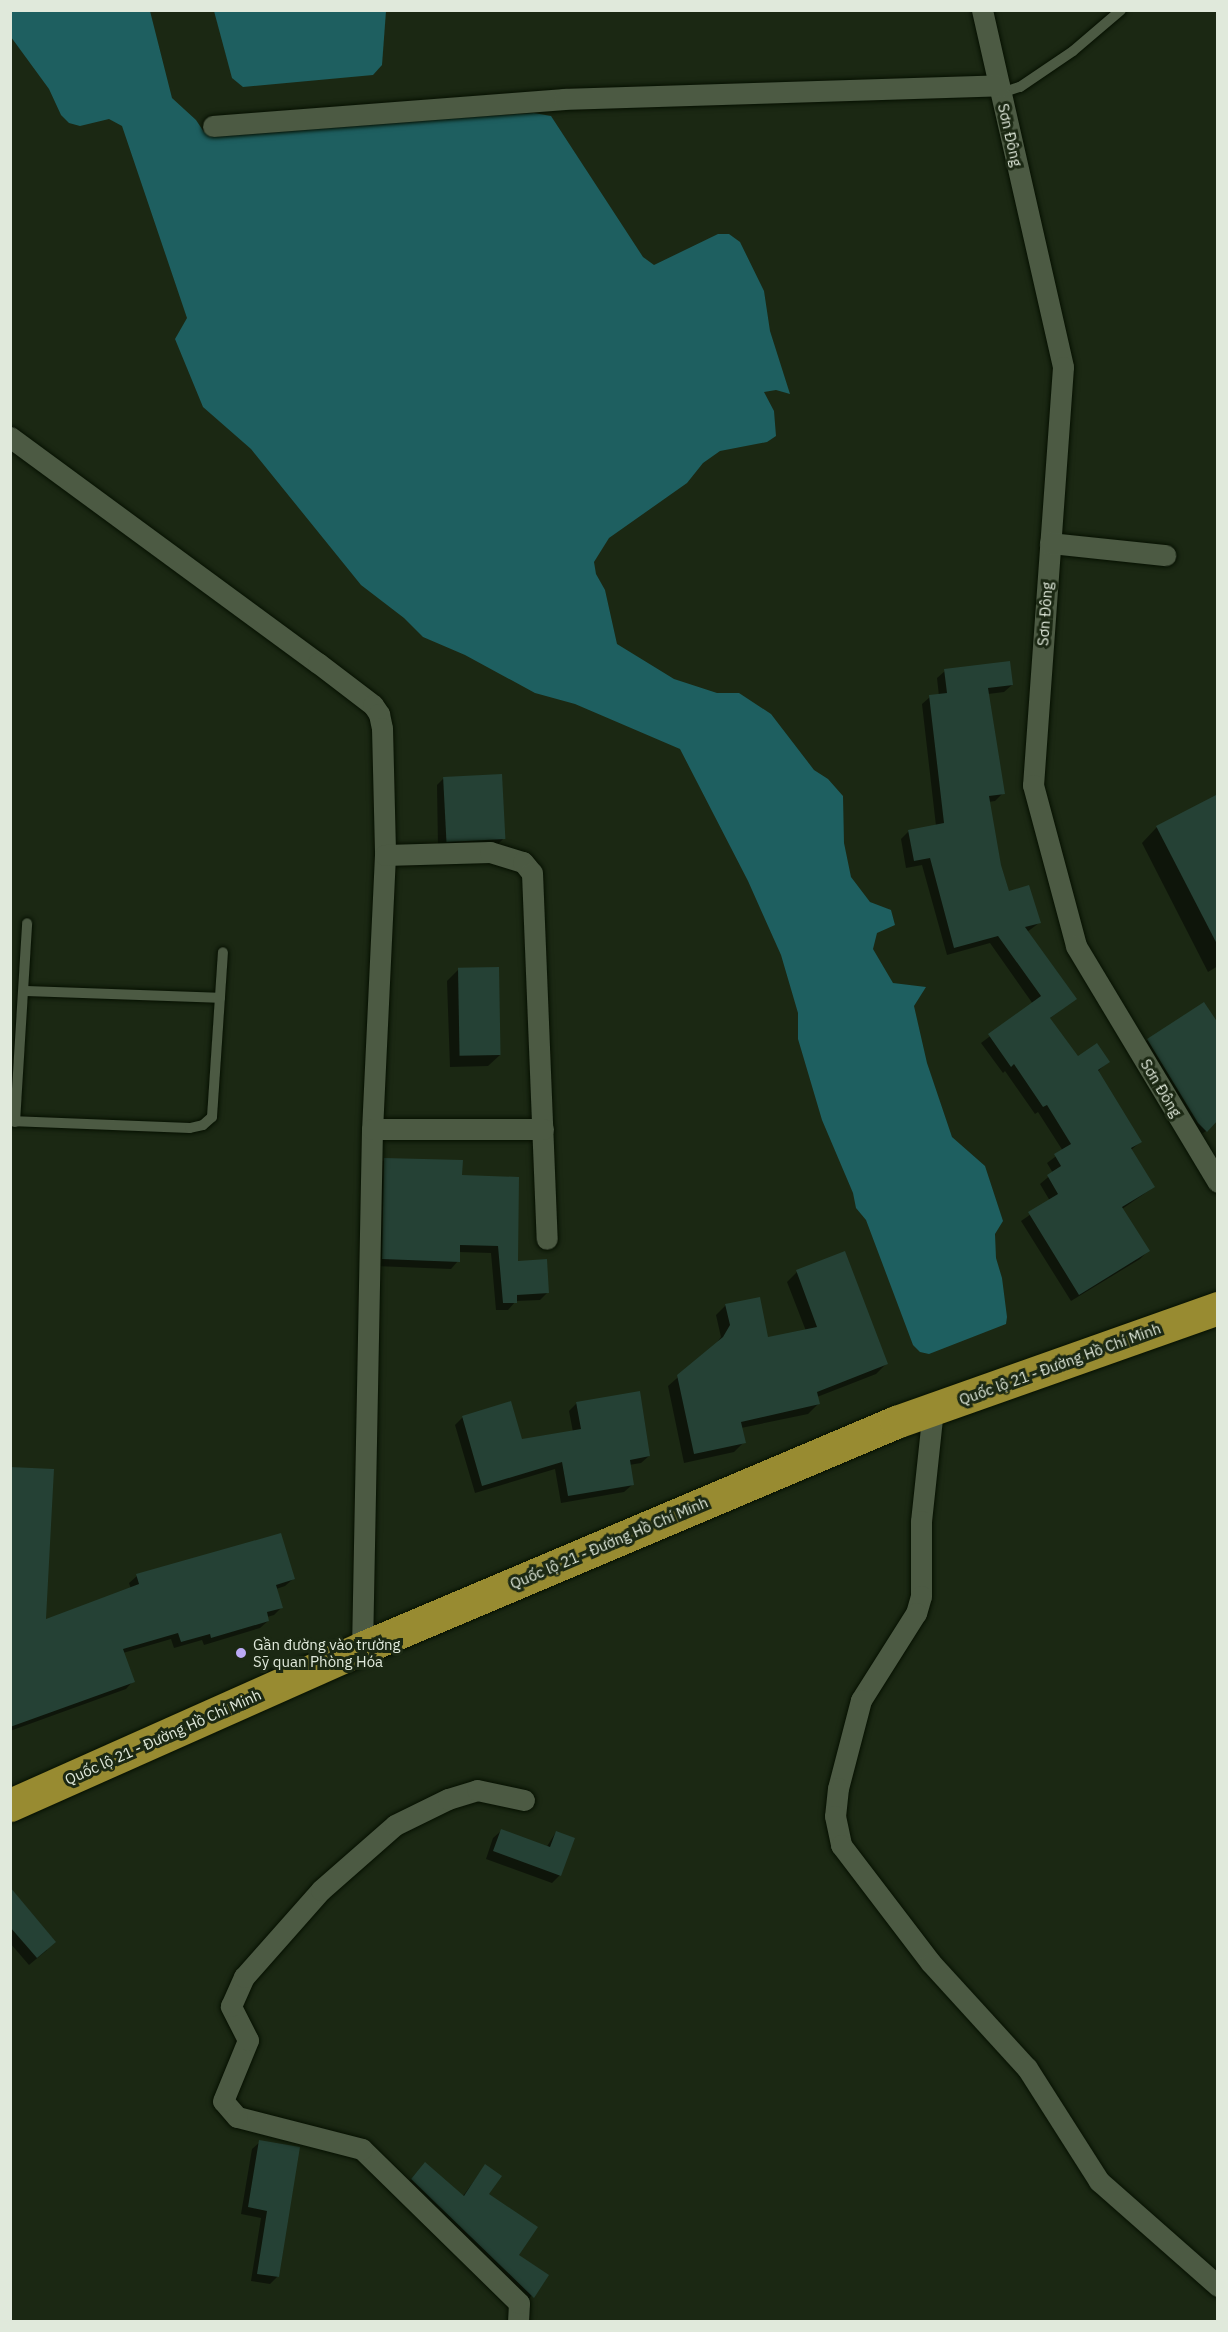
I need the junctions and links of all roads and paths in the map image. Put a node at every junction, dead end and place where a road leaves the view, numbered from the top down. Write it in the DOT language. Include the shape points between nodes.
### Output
graph roads {
  1 [pos="982,10"];
  2 [pos="1121,10"];
  3 [pos="1000,89"];
  4 [pos="213,126"];
  5 [pos="10,437"];
  6 [pos="1050,543"];
  7 [pos="1165,555"];
  8 [pos="385,855"];
  9 [pos="27,923"];
  10 [pos="223,952"];
  11 [pos="24,991"];
  12 [pos="220,998"];
  13 [pos="13,1121"];
  14 [pos="543,1129"];
  15 [pos="372,1130"];
  16 [pos="1218,1182"];
  17 [pos="547,1239"];
  18 [pos="1218,1308"];
  19 [pos="933,1409"];
  20 [pos="362,1648"];
  21 [pos="524,1800"];
  22 [pos="10,1805"];
  23 [pos="1218,2286"];
  24 [pos="519,2322"];
  1 -- 3 [label="street, Sơn Đông"];
  2 -- 3 [label="lane" via="1073,51 1020,87"];
  3 -- 4 [label="street" via="564,99"];
  3 -- 6 [label="street, Sơn Đông" via="1063,367"];
  5 -- 8 [label="street" via="373,705 382,728"];
  6 -- 7 [label="street"];
  6 -- 16 [label="street, Sơn Đông" via="1033,785 1036,797 1076,946"];
  8 -- 14 [label="street" via="489,852 523,862 532,873"];
  8 -- 15 [label="street"];
  9 -- 11 [label="lane"];
  10 -- 12 [label="lane"];
  11 -- 12 [label="lane"];
  11 -- 13 [label="lane"];
  12 -- 13 [label="lane" via="212,1117 203,1125 190,1128"];
  14 -- 15 [label="street"];
  14 -- 17 [label="street"];
  15 -- 20 [label="street"];
  18 -- 19 [label="highway, Quốc lộ 21 - Đường Hồ Chí Minh"];
  19 -- 20 [label="highway, Quốc lộ 21 - Đường Hồ Chí Minh"];
  19 -- 23 [label="street" via="921,1521 921,1596 916,1613 861,1700 838,1788 835,1816 841,1845 931,1963 1027,2068 1099,2181"];
  20 -- 22 [label="highway, Quốc lộ 21 - Đường Hồ Chí Minh"];
  21 -- 24 [label="street" via="477,1790 448,1799 395,1825 321,1890 244,1977 231,2006 248,2040 223,2101 237,2116 362,2150 519,2303"];
}
